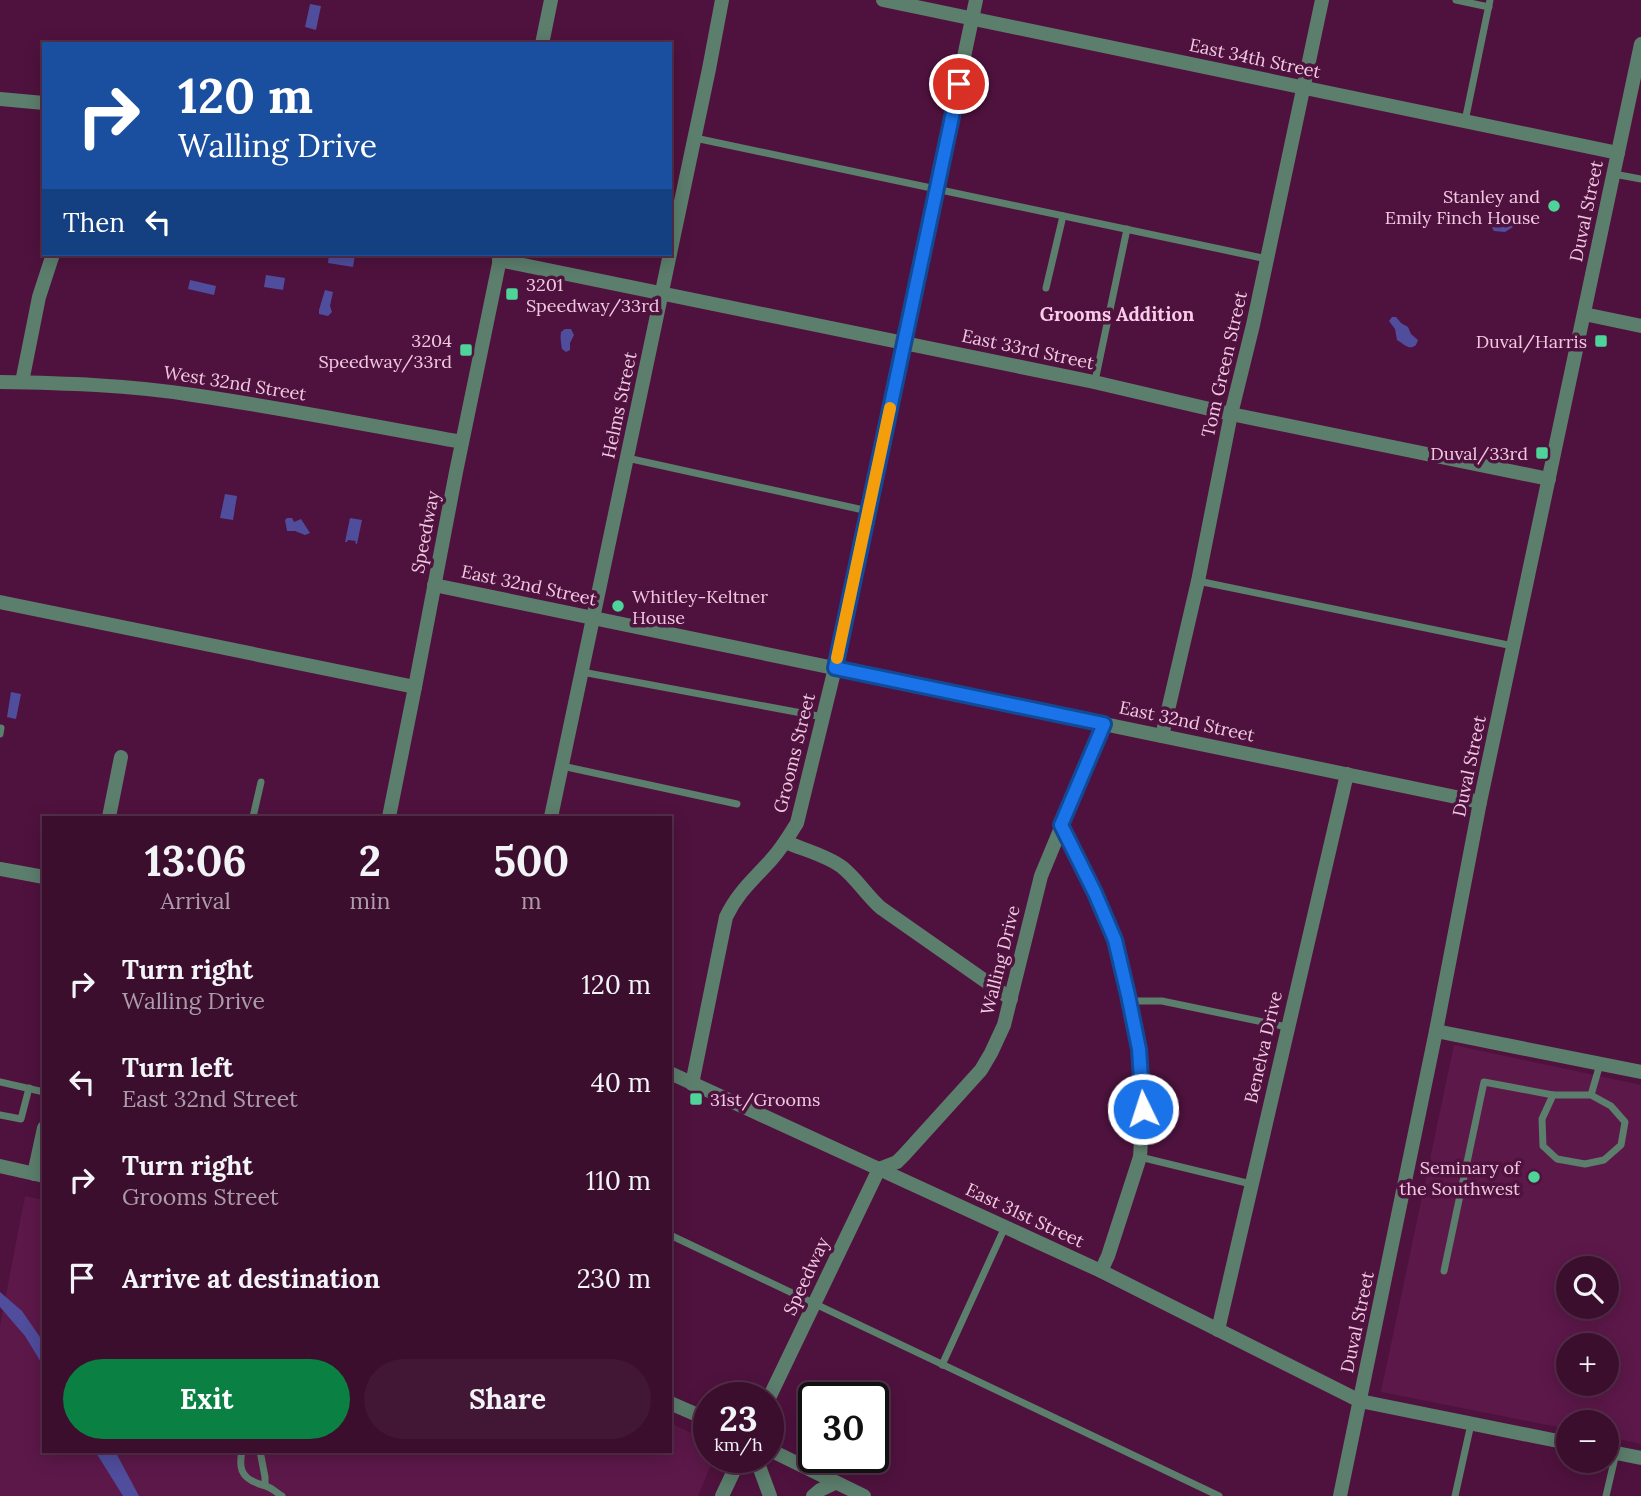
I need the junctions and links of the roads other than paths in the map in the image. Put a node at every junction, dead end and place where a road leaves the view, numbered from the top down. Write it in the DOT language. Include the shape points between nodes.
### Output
graph roads {
  1 [pos="722,0"];
  2 [pos="883,0"];
  3 [pos="976,0"];
  4 [pos="1321,0"];
  5 [pos="1456,0"];
  6 [pos="547,1"];
  7 [pos="1490,4"];
  8 [pos="972,19"];
  9 [pos="542,42"];
  10 [pos="1641,44"];
  11 [pos="1303,87"];
  12 [pos="0,99"];
  13 [pos="42,103"];
  14 [pos="1465,121"];
  15 [pos="695,138"];
  16 [pos="1618,153"];
  17 [pos="1614,174"];
  18 [pos="1641,180"];
  19 [pos="936,189"];
  20 [pos="1063,216"];
  21 [pos="1127,229"];
  22 [pos="672,246"];
  23 [pos="52,256"];
  24 [pos="670,256"];
  25 [pos="500,257"];
  26 [pos="1267,259"];
  27 [pos="1046,288"];
  28 [pos="662,293"];
  29 [pos="1584,314"];
  30 [pos="1641,326"];
  31 [pos="904,343"];
  32 [pos="0,382"];
  33 [pos="22,382"];
  34 [pos="1094,382"];
  35 [pos="1231,414"];
  36 [pos="462,442"];
  37 [pos="627,458"];
  38 [pos="1549,479"];
  39 [pos="868,511"];
  40 [pos="1198,581"];
  41 [pos="434,585"];
  42 [pos="0,602"];
  43 [pos="593,618"];
  44 [pos="1513,646"];
  45 [pos="835,668"];
  46 [pos="582,672"];
  47 [pos="415,687"];
  48 [pos="823,717"];
  49 [pos="1104,724"];
  50 [pos="1162,736"];
  51 [pos="121,757"];
  52 [pos="562,766"];
  53 [pos="1347,774"];
  54 [pos="261,782"];
  55 [pos="1480,802"];
  56 [pos="737,804"];
  57 [pos="109,816"];
  58 [pos="253,816"];
  59 [pos="389,816"];
  60 [pos="551,816"];
  61 [pos="1061,825"];
  62 [pos="786,842"];
  63 [pos="0,869"];
  64 [pos="42,877"];
  65 [pos="1011,999"];
  66 [pos="1129,1001"];
  67 [pos="1287,1027"];
  68 [pos="1436,1031"];
  69 [pos="1600,1064"];
  70 [pos="1641,1072"];
  71 [pos="672,1074"];
  72 [pos="0,1082"];
  73 [pos="692,1084"];
  74 [pos="29,1088"];
  75 [pos="42,1091"];
  76 [pos="1553,1095"];
  77 [pos="1591,1095"];
  78 [pos="0,1115"];
  79 [pos="42,1147"];
  80 [pos="1140,1157"];
  81 [pos="0,1166"];
  82 [pos="879,1169"];
  83 [pos="39,1175"];
  84 [pos="1251,1184"];
  85 [pos="1005,1227"];
  86 [pos="672,1236"];
  87 [pos="1101,1271"];
  88 [pos="1444,1271"];
  89 [pos="814,1305"];
  90 [pos="1218,1329"];
  91 [pos="942,1365"];
  92 [pos="777,1382"];
  93 [pos="1360,1401"];
  94 [pos="672,1404"];
  95 [pos="693,1413"];
  96 [pos="1471,1423"];
  97 [pos="1556,1441"];
  98 [pos="242,1453"];
  99 [pos="260,1453"];
  100 [pos="1619,1454"];
  101 [pos="784,1457"];
  102 [pos="1641,1458"];
  103 [pos="733,1473"];
  104 [pos="761,1473"];
  105 [pos="1609,1473"];
  106 [pos="835,1483"];
  107 [pos="265,1485"];
  108 [pos="282,1496"];
  109 [pos="722,1496"];
  110 [pos="769,1496"];
  111 [pos="813,1496"];
  112 [pos="864,1496"];
  113 [pos="1219,1496"];
  114 [pos="1340,1496"];
  115 [pos="1455,1496"];
  116 [pos="1606,1496"];
  1 -- 15 [label="street, Helms Street"];
  2 -- 8 [label="street, East 34th Street"];
  3 -- 8 [label="street, Grooms Street"];
  4 -- 11 [label="street, Tom Green Street"];
  5 -- 7 [label="lane"];
  6 -- 9 [label="street"];
  7 -- 14 [label="lane"];
  8 -- 11 [label="street, East 34th Street"];
  8 -- 19 [label="street, Grooms Street"];
  10 -- 16 [label="street, Duval Street"];
  11 -- 14 [label="street, East 34th Street"];
  11 -- 26 [label="street, Tom Green Street"];
  12 -- 13 [label="street"];
  14 -- 16 [label="street, East 34th Street"];
  15 -- 19 [label="lane"];
  15 -- 22 [label="street, Helms Street"];
  16 -- 17 [label="street, Duval Street"];
  17 -- 18 [label="lane"];
  17 -- 29 [label="street, Duval Street"];
  19 -- 20 [label="lane"];
  19 -- 31 [label="street, Grooms Street"];
  20 -- 21 [label="lane"];
  20 -- 27 [label="lane"];
  21 -- 26 [label="lane"];
  21 -- 34 [label="lane"];
  23 -- 33 [label="street"];
  24 -- 28 [label="street, Helms Street"];
  25 -- 28 [label="street, East 33rd Street"];
  25 -- 36 [label="street, Speedway"];
  26 -- 35 [label="street, Tom Green Street"];
  28 -- 31 [label="street, East 33rd Street"];
  28 -- 37 [label="street, Helms Street"];
  29 -- 30 [label="street"];
  29 -- 38 [label="street, Duval Street"];
  31 -- 34 [label="street, East 33rd Street"];
  31 -- 39 [label="street, Grooms Street"];
  32 -- 33 [label="street, West 32nd Street"];
  33 -- 36 [label="street, West 32nd Street" via="190,394"];
  34 -- 35 [label="street, East 33rd Street"];
  35 -- 38 [label="street, East 33rd Street"];
  35 -- 40 [label="street, Tom Green Street"];
  36 -- 41 [label="street, Speedway"];
  37 -- 39 [label="lane"];
  37 -- 43 [label="street, Helms Street"];
  38 -- 44 [label="street, Duval Street"];
  39 -- 45 [label="street, Grooms Street"];
  40 -- 44 [label="lane"];
  40 -- 50 [label="street, Tom Green Street"];
  41 -- 43 [label="street, East 32nd Street"];
  41 -- 47 [label="street, Speedway"];
  42 -- 47 [label="street"];
  43 -- 45 [label="street, East 32nd Street"];
  43 -- 46 [label="street, Helms Street"];
  44 -- 55 [label="street, Duval Street"];
  45 -- 48 [label="street, Grooms Street"];
  45 -- 49 [label="street, East 32nd Street"];
  46 -- 48 [label="lane"];
  46 -- 52 [label="street, Helms Street"];
  47 -- 59 [label="street, Speedway"];
  48 -- 62 [label="street, Grooms Street" via="797,822"];
  49 -- 50 [label="street, East 32nd Street"];
  49 -- 61 [label="street, Walling Drive"];
  50 -- 53 [label="street, East 32nd Street"];
  51 -- 57 [label="street"];
  52 -- 56 [label="lane"];
  52 -- 60 [label="street, Helms Street"];
  53 -- 55 [label="street, East 32nd Street"];
  53 -- 67 [label="street, Benelva Drive"];
  54 -- 58 [label="lane"];
  55 -- 68 [label="street, Duval Street"];
  61 -- 65 [label="street, Walling Drive" via="1041,876"];
  61 -- 66 [label="street" via="1115,940"];
  62 -- 65 [label="street" via="842,867 881,908"];
  62 -- 73 [label="street, Grooms Street" via="734,900 726,917"];
  63 -- 64 [label="street"];
  65 -- 82 [label="street, Walling Drive" via="1004,1025 981,1070 897,1162"];
  66 -- 67 [label="lane" via="1162,1001"];
  66 -- 80 [label="street" via="1139,1049"];
  67 -- 84 [label="street, Benelva Drive"];
  68 -- 69 [label="street"];
  68 -- 93 [label="street, Duval Street"];
  69 -- 70 [label="street"];
  69 -- 77 [label="lane"];
  71 -- 73 [label="street, East 31st Street"];
  72 -- 74 [label="lane"];
  73 -- 82 [label="street, East 31st Street"];
  74 -- 75 [label="lane"];
  74 -- 78 [label="lane" via="22,1119"];
  76 -- 77 [label="lane"];
  76 -- 77 [label="lane" via="1542,1119 1543,1146 1557,1159 1586,1164 1604,1160 1620,1145 1625,1122 1611,1106"];
  76 -- 88 [label="lane" via="1484,1082"];
  79 -- 83 [label="street"];
  80 -- 84 [label="lane"];
  80 -- 87 [label="street"];
  81 -- 83 [label="street"];
  82 -- 85 [label="street, East 31st Street"];
  82 -- 89 [label="street, Speedway"];
  84 -- 90 [label="street, Benelva Drive"];
  85 -- 87 [label="street, East 31st Street"];
  85 -- 91 [label="lane"];
  86 -- 89 [label="lane"];
  87 -- 90 [label="street, East 31st Street"];
  89 -- 91 [label="lane"];
  89 -- 92 [label="street, Speedway"];
  90 -- 93 [label="street, East 31st Street"];
  91 -- 113 [label="lane"];
  93 -- 96 [label="street, East 31st Street"];
  93 -- 114 [label="street, Duval Street"];
  94 -- 95 [label="street"];
  96 -- 97 [label="street, East 31st Street"];
  96 -- 115 [label="lane"];
  98 -- 107 [label="lane" via="242,1471"];
  99 -- 107 [label="lane"];
  100 -- 102 [label="street"];
  101 -- 106 [label="street"];
  103 -- 109 [label="street"];
  104 -- 110 [label="street"];
  105 -- 116 [label="lane"];
  106 -- 111 [label="street"];
  106 -- 112 [label="street"];
  107 -- 108 [label="lane"];
}
